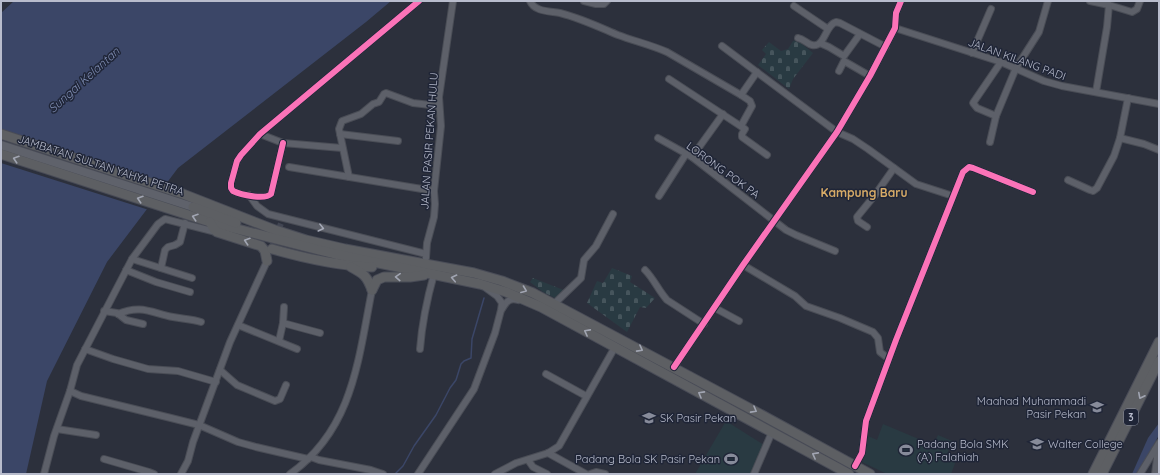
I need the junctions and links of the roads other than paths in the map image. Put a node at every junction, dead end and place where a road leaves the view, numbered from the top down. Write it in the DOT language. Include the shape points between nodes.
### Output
graph roads {
  1 [pos="419,1"];
  2 [pos="453,1"];
  3 [pos="530,1"];
  4 [pos="584,1"];
  5 [pos="607,1"];
  6 [pos="900,1"];
  7 [pos="1048,1"];
  8 [pos="1090,1"];
  9 [pos="1140,1"];
  10 [pos="1109,5"];
  11 [pos="794,6"];
  12 [pos="991,9"];
  13 [pos="895,28"];
  14 [pos="828,29"];
  15 [pos="860,34"];
  16 [pos="798,38"];
  17 [pos="820,43"];
  18 [pos="722,46"];
  19 [pos="886,47"];
  20 [pos="972,53"];
  21 [pos="1001,62"];
  22 [pos="1016,68"];
  23 [pos="839,71"];
  24 [pos="756,72"];
  25 [pos="870,76"];
  26 [pos="669,79"];
  27 [pos="1096,92"];
  28 [pos="741,95"];
  29 [pos="1128,98"];
  30 [pos="1159,104"];
  31 [pos="440,106"];
  32 [pos="723,114"];
  33 [pos="996,116"];
  34 [pos="740,126"];
  35 [pos="837,132"];
  36 [pos="1,134"];
  37 [pos="260,134"];
  38 [pos="340,134"];
  39 [pos="658,138"];
  40 [pos="1120,138"];
  41 [pos="398,141"];
  42 [pos="990,142"];
  43 [pos="283,143"];
  44 [pos="1,145"];
  45 [pos="342,148"];
  46 [pos="1159,150"];
  47 [pos="1,154"];
  48 [pos="689,155"];
  49 [pos="767,155"];
  50 [pos="289,167"];
  51 [pos="894,168"];
  52 [pos="349,177"];
  53 [pos="1068,180"];
  54 [pos="434,191"];
  55 [pos="1033,192"];
  56 [pos="249,196"];
  57 [pos="659,196"];
  58 [pos="953,196"];
  59 [pos="180,203"];
  60 [pos="194,207"];
  61 [pos="613,214"];
  62 [pos="775,221"];
  63 [pos="210,222"];
  64 [pos="185,223"];
  65 [pos="867,227"];
  66 [pos="217,232"];
  67 [pos="286,233"];
  68 [pos="273,241"];
  69 [pos="835,251"];
  70 [pos="426,256"];
  71 [pos="132,259"];
  72 [pos="267,261"];
  73 [pos="347,265"];
  74 [pos="743,265"];
  75 [pos="161,268"];
  76 [pos="395,268"];
  77 [pos="126,270"];
  78 [pos="645,270"];
  79 [pos="432,274"];
  80 [pos="192,278"];
  81 [pos="502,281"];
  82 [pos="480,284"];
  83 [pos="372,290"];
  84 [pos="190,292"];
  85 [pos="554,304"];
  86 [pos="284,307"];
  87 [pos="542,307"];
  88 [pos="715,308"];
  89 [pos="501,310"];
  90 [pos="104,311"];
  91 [pos="118,314"];
  92 [pos="739,321"];
  93 [pos="201,322"];
  94 [pos="143,324"];
  95 [pos="283,324"];
  96 [pos="704,324"];
  97 [pos="238,325"];
  98 [pos="320,333"];
  99 [pos="279,341"];
  100 [pos="1159,342"];
  101 [pos="614,346"];
  102 [pos="85,349"];
  103 [pos="297,349"];
  104 [pos="420,349"];
  105 [pos="889,359"];
  106 [pos="1159,361"];
  107 [pos="674,368"];
  108 [pos="220,370"];
  109 [pos="546,374"];
  110 [pos="216,382"];
  111 [pos="286,385"];
  112 [pos="70,392"];
  113 [pos="586,396"];
  114 [pos="199,426"];
  115 [pos="57,429"];
  116 [pos="772,432"];
  117 [pos="96,435"];
  118 [pos="1159,443"];
  119 [pos="1155,450"];
  120 [pos="548,453"];
  121 [pos="309,458"];
  122 [pos="104,459"];
  123 [pos="528,460"];
  124 [pos="852,470"];
  125 [pos="44,474"];
  126 [pos="154,474"];
  127 [pos="181,474"];
  128 [pos="290,474"];
  129 [pos="383,474"];
  130 [pos="418,474"];
  131 [pos="495,474"];
  132 [pos="547,474"];
  133 [pos="586,474"];
  134 [pos="590,474"];
  135 [pos="605,474"];
  136 [pos="754,474"];
  137 [pos="870,474"];
  138 [pos="1093,474"];
  139 [pos="1102,474"];
  140 [pos="1140,474"];
  141 [pos="1155,474"];
  1 -- 37 [label="street"];
  2 -- 31 [label="street, JALAN PASIR PEKAN HULU" via="439,97"];
  3 -- 28 [label="street" via="541,10 578,18 667,52"];
  4 -- 5 [label="street" via="604,4"];
  6 -- 13 [label="street"];
  7 -- 22 [label="street" via="1039,32"];
  8 -- 10 [label="street"];
  9 -- 10 [label="street" via="1134,12"];
  10 -- 27 [label="street"];
  11 -- 14 [label="street"];
  12 -- 20 [label="street"];
  13 -- 19 [label="street"];
  13 -- 20 [label="street, JALAN KILANG PADI"];
  14 -- 15 [label="street" via="836,22"];
  14 -- 17 [label="street"];
  15 -- 17 [label="street" via="844,56"];
  15 -- 19 [label="street"];
  16 -- 17 [label="street" via="812,45"];
  18 -- 24 [label="street"];
  19 -- 25 [label="street"];
  20 -- 21 [label="street, JALAN KILANG PADI"];
  21 -- 22 [label="street, JALAN KILANG PADI"];
  21 -- 33 [label="street" via="973,103 977,108"];
  22 -- 27 [label="street, JALAN KILANG PADI" via="1044,81"];
  22 -- 33 [label="street"];
  23 -- 25 [label="street" via="844,61"];
  24 -- 28 [label="street"];
  24 -- 35 [label="street"];
  25 -- 35 [label="street"];
  26 -- 32 [label="street"];
  27 -- 29 [label="street, JALAN KILANG PADI"];
  28 -- 34 [label="street" via="750,101 752,106"];
  29 -- 30 [label="street, JALAN KILANG PADI"];
  29 -- 40 [label="street"];
  31 -- 38 [label="street" via="412,103 385,94 380,102 373,103 361,114 342,121"];
  31 -- 54 [label="street, JALAN PASIR PEKAN HULU" via="441,126"];
  32 -- 34 [label="street"];
  32 -- 48 [label="street"];
  33 -- 42 [label="street"];
  34 -- 49 [label="street" via="745,129 742,137"];
  35 -- 51 [label="street" via="863,146"];
  35 -- 62 [label="street"];
  36 -- 59 [label="highway, JAMBATAN SULTAN YAHYA PETRA"];
  37 -- 43 [label="street"];
  37 -- 56 [label="street" via="237,161 231,183 233,191"];
  38 -- 41 [label="street"];
  38 -- 45 [label="street"];
  39 -- 48 [label="street, LORONG POK PA"];
  40 -- 46 [label="street"];
  40 -- 53 [label="street" via="1108,168 1095,190"];
  43 -- 45 [label="street"];
  43 -- 56 [label="street" via="271,194 265,197"];
  44 -- 59 [label="main road, JAMBATAN SULTAN YAHYA PETRA"];
  45 -- 52 [label="street"];
  59 -- 47 [label="highway, JAMBATAN SULTAN YAHYA PETRA, one-way"];
  48 -- 57 [label="street"];
  48 -- 62 [label="street, LORONG POK PA"];
  50 -- 52 [label="street"];
  51 -- 58 [label="street" via="916,184"];
  51 -- 65 [label="street" via="857,217 858,221"];
  52 -- 54 [label="street"];
  54 -- 70 [label="street, JALAN PASIR PEKAN HULU" via="434,217 428,236"];
  55 -- 58 [label="street" via="969,168 963,172"];
  56 -- 70 [label="street, one-way" via="262,211 283,220"];
  58 -- 105 [label="street"];
  59 -- 60 [label="main road, JAMBATAN SULTAN YAHYA PETRA"];
  63 -- 59 [label="highway, one-way"];
  59 -- 68 [label="highway"];
  60 -- 68 [label="highway"];
  61 -- 85 [label="street" via="596,246 584,260 581,278"];
  62 -- 69 [label="street, LORONG POK PA" via="796,236"];
  62 -- 74 [label="street"];
  63 -- 66 [label="highway"];
  63 -- 68 [label="highway"];
  64 -- 66 [label="street"];
  64 -- 71 [label="street" via="168,219 160,221"];
  64 -- 75 [label="street" via="180,242 165,250"];
  72 -- 66 [label="highway, one-way" via="261,246"];
  67 -- 68 [label="highway"];
  67 -- 70 [label="highway" via="384,252"];
  67 -- 81 [label="highway" via="345,249 474,273"];
  68 -- 72 [label="street"];
  68 -- 73 [label="highway" via="291,254"];
  68 -- 76 [label="highway"];
  70 -- 81 [label="highway" via="482,270"];
  71 -- 75 [label="street"];
  71 -- 77 [label="street"];
  72 -- 97 [label="street"];
  73 -- 76 [label="highway"];
  73 -- 83 [label="highway" via="367,278"];
  74 -- 88 [label="street"];
  74 -- 105 [label="street" via="795,296 806,306 874,332 878,338 880,352"];
  75 -- 80 [label="street"];
  76 -- 79 [label="highway"];
  77 -- 84 [label="street"];
  77 -- 90 [label="street"];
  78 -- 96 [label="street" via="667,300"];
  82 -- 79 [label="highway, one-way"];
  79 -- 83 [label="highway, one-way" via="410,277 384,276 377,280"];
  79 -- 104 [label="street"];
  81 -- 85 [label="highway, one-way"];
  82 -- 87 [label="highway"];
  82 -- 89 [label="street" via="500,299"];
  83 -- 121 [label="street" via="364,337 345,405 336,424"];
  85 -- 107 [label="highway, one-way"];
  86 -- 95 [label="street"];
  87 -- 89 [label="street" via="512,299 506,302"];
  101 -- 87 [label="highway, one-way"];
  88 -- 92 [label="street"];
  88 -- 96 [label="street"];
  89 -- 130 [label="street" via="474,389"];
  90 -- 91 [label="street"];
  90 -- 102 [label="street"];
  91 -- 93 [label="street" via="142,309"];
  91 -- 94 [label="street" via="125,319"];
  95 -- 98 [label="street"];
  95 -- 99 [label="street"];
  96 -- 107 [label="street"];
  97 -- 99 [label="street"];
  97 -- 108 [label="street"];
  99 -- 103 [label="street"];
  100 -- 138 [label="highway, 3"];
  101 -- 113 [label="street"];
  116 -- 101 [label="highway, one-way"];
  102 -- 110 [label="street" via="148,369 178,371"];
  102 -- 112 [label="street" via="77,365"];
  105 -- 124 [label="street" via="866,421 862,453"];
  106 -- 139 [label="highway, 3, one-way"];
  107 -- 124 [label="highway, one-way"];
  108 -- 110 [label="street"];
  108 -- 111 [label="street" via="238,385 275,401 280,400"];
  109 -- 113 [label="street"];
  110 -- 114 [label="street"];
  112 -- 114 [label="street"];
  112 -- 115 [label="street"];
  113 -- 120 [label="street" via="559,446"];
  114 -- 121 [label="street" via="238,442"];
  114 -- 127 [label="street"];
  115 -- 117 [label="street"];
  115 -- 125 [label="street"];
  124 -- 116 [label="highway, one-way"];
  116 -- 136 [label="street"];
  118 -- 119 [label="street"];
  119 -- 140 [label="street"];
  119 -- 141 [label="street"];
  120 -- 123 [label="street"];
  120 -- 133 [label="street"];
  121 -- 128 [label="street"];
  121 -- 129 [label="street"];
  122 -- 126 [label="street"];
  123 -- 131 [label="street"];
  123 -- 132 [label="street" via="533,467"];
  124 -- 137 [label="highway"];
  134 -- 135 [label="street"];
}
